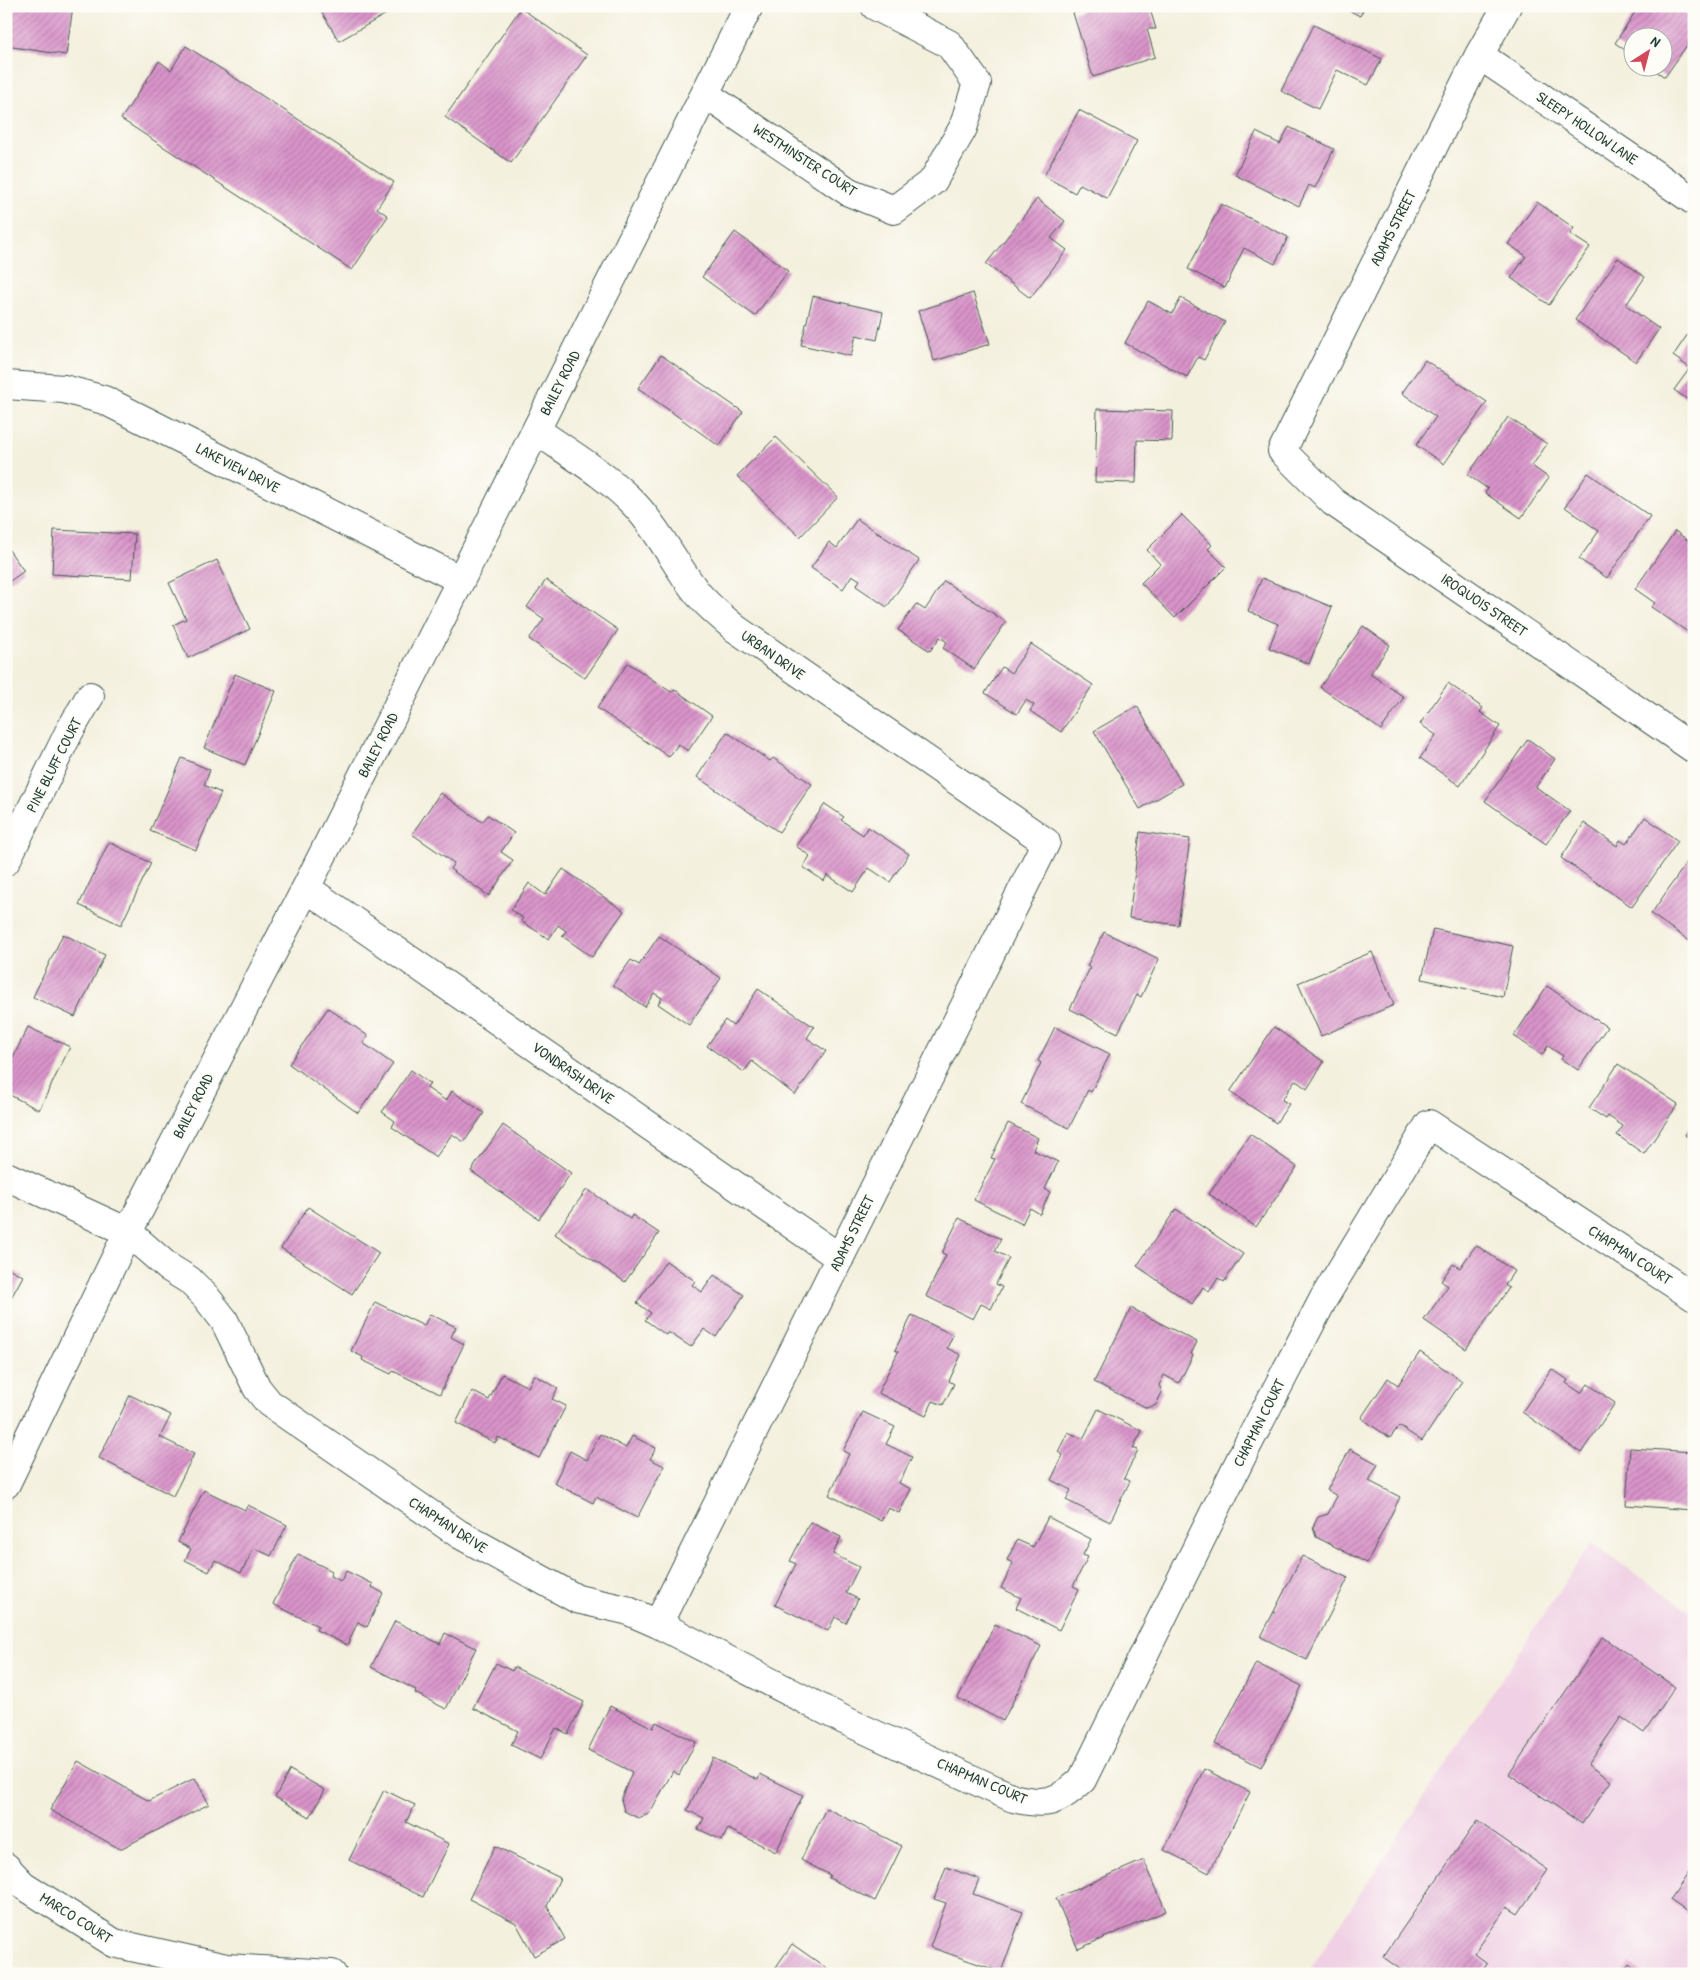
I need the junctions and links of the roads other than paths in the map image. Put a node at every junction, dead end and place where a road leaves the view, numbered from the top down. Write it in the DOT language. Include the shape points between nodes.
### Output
graph roads {
  1 [pos="749,6"];
  2 [pos="875,6"];
  3 [pos="1507,6"];
  4 [pos="1479,55"];
  5 [pos="705,94"];
  6 [pos="1694,201"];
  7 [pos="6,385"];
  8 [pos="536,430"];
  9 [pos="1282,451"];
  10 [pos="461,580"];
  11 [pos="90,696"];
  12 [pos="1694,749"];
  13 [pos="1046,842"];
  14 [pos="6,861"];
  15 [pos="306,888"];
  16 [pos="6,1176"];
  17 [pos="128,1232"];
  18 [pos="840,1258"];
  19 [pos="1694,1297"];
  20 [pos="6,1484"];
  21 [pos="658,1624"];
  22 [pos="844,1720"];
  23 [pos="6,1868"];
  24 [pos="332,1974"];
  1 -- 5 [label="street, BAILEY ROAD"];
  2 -- 5 [label="street, WESTMINSTER COURT" via="949,44 978,83 963,128 933,182 894,210 849,192"];
  3 -- 4 [label="street, ADAMS STREET"];
  4 -- 6 [label="street, SLEEPY HOLLOW LANE"];
  4 -- 9 [label="street, ADAMS STREET"];
  5 -- 8 [label="street, BAILEY ROAD"];
  7 -- 10 [label="street, LAKEVIEW DRIVE" via="64,390 104,400"];
  8 -- 10 [label="street, BAILEY ROAD"];
  8 -- 13 [label="street, URBAN DRIVE" via="610,482 635,506 659,534 695,590 729,624"];
  9 -- 12 [label="street, IROQUOIS STREET" via="1333,502"];
  10 -- 15 [label="street, BAILEY ROAD"];
  11 -- 14 [label="street, PINE BLUFF COURT" via="68,732"];
  13 -- 18 [label="street, ADAMS STREET"];
  15 -- 17 [label="street, BAILEY ROAD"];
  15 -- 18 [label="street, VONDRASH DRIVE"];
  16 -- 17 [label="street, CHAPMAN DRIVE"];
  17 -- 20 [label="street, BAILEY ROAD"];
  17 -- 21 [label="street, CHAPMAN DRIVE" via="206,1297 224,1320 257,1388 284,1415 488,1551 578,1599 626,1610"];
  18 -- 21 [label="street, ADAMS STREET"];
  19 -- 22 [label="street, CHAPMAN COURT" via="1429,1124 1324,1298 1082,1780 1052,1802 1035,1804 1013,1798"];
  21 -- 22 [label="street, CHAPMAN DRIVE"];
  23 -- 24 [label="street, MARCO COURT" via="23,1885 114,1943 226,1968"];
}
